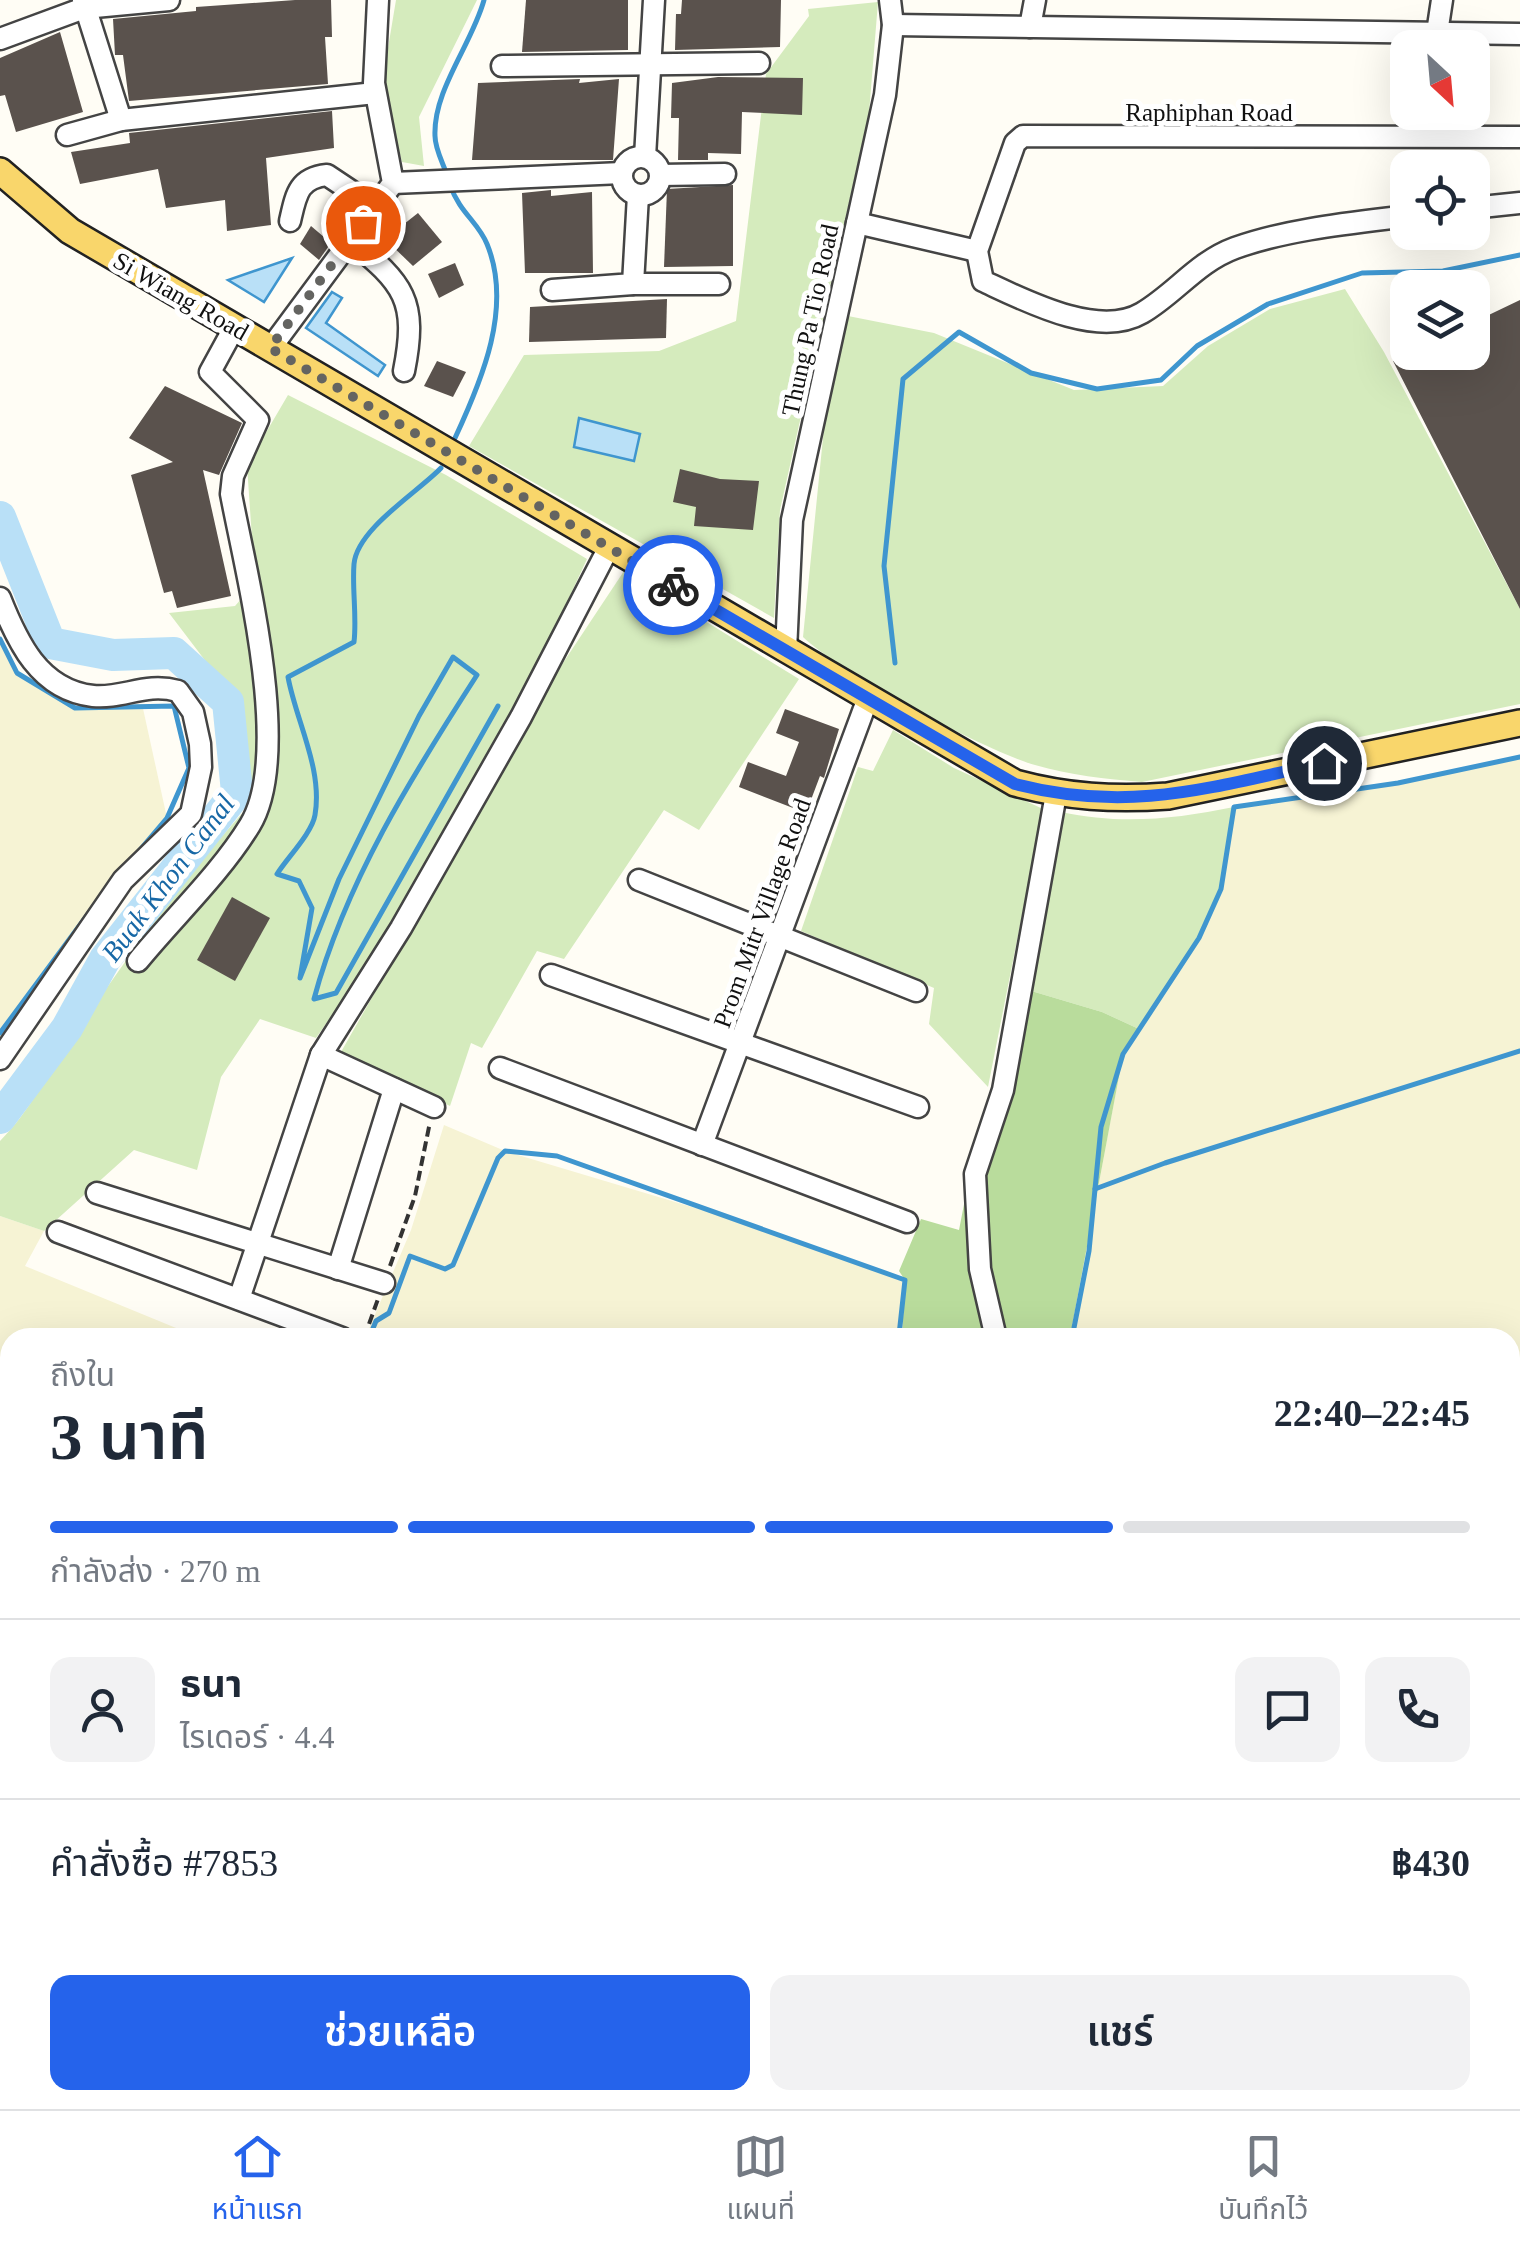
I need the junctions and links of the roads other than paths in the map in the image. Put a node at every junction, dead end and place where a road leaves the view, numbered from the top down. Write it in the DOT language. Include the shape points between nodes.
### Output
graph roads {
  1 [pos="169,0"];
  2 [pos="378,0"];
  3 [pos="654,0"];
  4 [pos="890,0"];
  5 [pos="1035,0"];
  6 [pos="1442,0"];
  7 [pos="83,4"];
  8 [pos="894,25"];
  9 [pos="1030,27"];
  10 [pos="1437,30"];
  11 [pos="1390,32"];
  12 [pos="1490,34"];
  13 [pos="1520,34"];
  14 [pos="0,39"];
  15 [pos="759,63"];
  16 [pos="502,66"];
  17 [pos="648,66"];
  18 [pos="375,92"];
  19 [pos="121,120"];
  20 [pos="67,135"];
  21 [pos="1520,137"];
  22 [pos="645,156"];
  23 [pos="0,171"];
  24 [pos="622,173"];
  25 [pos="725,174"];
  26 [pos="660,175"];
  27 [pos="393,183"];
  28 [pos="638,195"];
  29 [pos="1520,203"];
  30 [pos="375,206"];
  31 [pos="1490,206"];
  32 [pos="1390,219"];
  33 [pos="290,221"];
  34 [pos="857,223"];
  35 [pos="350,240"];
  36 [pos="978,252"];
  37 [pos="633,284"];
  38 [pos="719,284"];
  39 [pos="552,290"];
  40 [pos="234,328"];
  41 [pos="280,333"];
  42 [pos="404,371"];
  43 [pos="609,547"];
  44 [pos="0,598"];
  45 [pos="786,651"];
  46 [pos="868,698"];
  47 [pos="1520,723"];
  48 [pos="1056,794"];
  49 [pos="639,880"];
  50 [pos="780,936"];
  51 [pos="138,961"];
  52 [pos="551,974"];
  53 [pos="916,991"];
  54 [pos="740,1043"];
  55 [pos="320,1055"];
  56 [pos="0,1060"];
  57 [pos="500,1068"];
  58 [pos="394,1089"];
  59 [pos="918,1107"];
  60 [pos="434,1108"];
  61 [pos="702,1145"];
  62 [pos="97,1193"];
  63 [pos="907,1222"];
  64 [pos="58,1232"];
  65 [pos="257,1244"];
  66 [pos="338,1269"];
  67 [pos="384,1284"];
  68 [pos="238,1299"];
  69 [pos="315,1328"];
  70 [pos="994,1328"];
  1 -- 7 [label="street"];
  2 -- 18 [label="street"];
  3 -- 17 [label="street"];
  4 -- 8 [label="street, Thung Pa Tio Road"];
  5 -- 9 [label="street"];
  6 -- 10 [label="street"];
  7 -- 14 [label="street"];
  7 -- 19 [label="street"];
  8 -- 9 [label="street"];
  8 -- 34 [label="street, Thung Pa Tio Road"];
  9 -- 11 [label="street"];
  12 -- 13 [label="street"];
  15 -- 17 [label="street"];
  16 -- 17 [label="street"];
  17 -- 22 [label="street"];
  18 -- 19 [label="street"];
  18 -- 27 [label="street"];
  19 -- 20 [label="street"];
  21 -- 36 [label="street, Raphiphan Road" via="1024,136 1014,143"];
  22 -- 24 [label="street" via="630,159"];
  22 -- 26 [label="street"];
  23 -- 40 [label="main road, Si Wiang Road" via="70,231"];
  24 -- 27 [label="street"];
  24 -- 28 [label="street" via="626,188"];
  25 -- 26 [label="street"];
  26 -- 28 [label="street" via="656,188"];
  27 -- 30 [label="street"];
  28 -- 37 [label="street"];
  29 -- 31 [label="street"];
  30 -- 33 [label="street" via="328,175 310,177 298,189"];
  30 -- 35 [label="street"];
  32 -- 36 [label="street" via="1236,248 1200,265 1129,319 1045,310 983,281"];
  34 -- 36 [label="street"];
  34 -- 45 [label="street, Thung Pa Tio Road" via="792,520"];
  35 -- 41 [label="street"];
  35 -- 42 [label="street" via="404,291 412,333"];
  37 -- 38 [label="street"];
  37 -- 39 [label="street"];
  40 -- 41 [label="main road, Si Wiang Road"];
  40 -- 51 [label="street" via="210,372 258,420 232,476 231,494 262,652 262,791 250,825"];
  41 -- 43 [label="main road, Si Wiang Road"];
  43 -- 45 [label="main road, Si Wiang Road"];
  43 -- 55 [label="street" via="402,928"];
  44 -- 56 [label="street" via="20,649 46,676 92,696 156,685 178,691 193,712 202,767 191,814 123,880"];
  45 -- 46 [label="main road, Si Wiang Road"];
  46 -- 48 [label="main road, Si Wiang Road" via="1015,784"];
  46 -- 50 [label="street, Prom Mitr Village Road"];
  47 -- 48 [label="main road, Si Wiang Road" via="1168,796"];
  48 -- 70 [label="street" via="1003,1090 975,1174 980,1269"];
  49 -- 50 [label="street"];
  50 -- 53 [label="street"];
  50 -- 54 [label="street, Prom Mitr Village Road"];
  52 -- 54 [label="street"];
  54 -- 59 [label="street"];
  54 -- 61 [label="street, Prom Mitr Village Road"];
  55 -- 58 [label="street"];
  55 -- 65 [label="street"];
  57 -- 61 [label="street"];
  58 -- 60 [label="street"];
  58 -- 66 [label="street"];
  61 -- 63 [label="street"];
  62 -- 65 [label="street"];
  64 -- 68 [label="street"];
  65 -- 66 [label="street"];
  65 -- 68 [label="street"];
  66 -- 67 [label="street"];
  68 -- 69 [label="street"];
}
